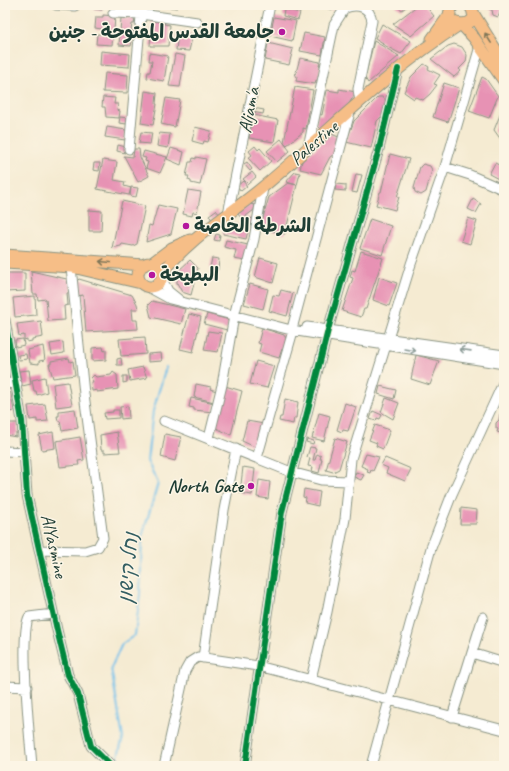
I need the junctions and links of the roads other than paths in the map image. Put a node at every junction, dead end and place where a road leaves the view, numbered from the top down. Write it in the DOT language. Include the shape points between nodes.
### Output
graph roads {
  1 [pos="56,5"];
  2 [pos="270,5"];
  3 [pos="75,6"];
  4 [pos="142,9"];
  5 [pos="452,9"];
  6 [pos="471,9"];
  7 [pos="113,13"];
  8 [pos="197,22"];
  9 [pos="460,25"];
  10 [pos="428,45"];
  11 [pos="480,46"];
  12 [pos="504,63"];
  13 [pos="398,70"];
  14 [pos="504,81"];
  15 [pos="360,102"];
  16 [pos="350,112"];
  17 [pos="308,148"];
  18 [pos="129,149"];
  19 [pos="445,167"];
  20 [pos="262,188"];
  21 [pos="504,190"];
  22 [pos="228,214"];
  23 [pos="198,238"];
  24 [pos="5,255"];
  25 [pos="5,263"];
  26 [pos="148,264"];
  27 [pos="70,267"];
  28 [pos="162,276"];
  29 [pos="144,285"];
  30 [pos="182,302"];
  31 [pos="234,316"];
  32 [pos="5,320"];
  33 [pos="293,328"];
  34 [pos="327,333"];
  35 [pos="387,343"];
  36 [pos="504,355"];
  37 [pos="504,364"];
  38 [pos="504,381"];
  39 [pos="5,383"];
  40 [pos="17,384"];
  41 [pos="164,421"];
  42 [pos="209,438"];
  43 [pos="236,449"];
  44 [pos="5,451"];
  45 [pos="24,452"];
  46 [pos="257,458"];
  47 [pos="291,472"];
  48 [pos="349,481"];
  49 [pos="40,550"];
  50 [pos="53,614"];
  51 [pos="483,617"];
  52 [pos="472,654"];
  53 [pos="203,658"];
  54 [pos="504,663"];
  55 [pos="258,666"];
  56 [pos="311,679"];
  57 [pos="5,686"];
  58 [pos="27,687"];
  59 [pos="389,701"];
  60 [pos="452,717"];
  61 [pos="504,730"];
  62 [pos="32,766"];
  63 [pos="111,766"];
  64 [pos="164,766"];
  65 [pos="245,766"];
  66 [pos="371,766"];
  1 -- 3 [label="street"];
  2 -- 22 [label="street, Aljam'a"];
  4 -- 7 [label="street"];
  4 -- 8 [label="street"];
  4 -- 18 [label="street"];
  5 -- 9 [label="main road" via="453,21"];
  5 -- 10 [label="main road"];
  6 -- 9 [label="main road" via="471,20"];
  12 -- 6 [label="main road, one-way"];
  9 -- 10 [label="main road"];
  9 -- 11 [label="main road"];
  10 -- 13 [label="main road, Palestine"];
  11 -- 14 [label="main road"];
  11 -- 19 [label="street"];
  13 -- 15 [label="main road, Palestine"];
  13 -- 34 [label="street"];
  15 -- 16 [label="main road, Palestine"];
  15 -- 17 [label="street" via="358,89 372,21 369,11 355,6 345,8 334,25"];
  16 -- 17 [label="main road, Palestine"];
  16 -- 33 [label="street"];
  17 -- 20 [label="main road, Palestine"];
  19 -- 21 [label="street"];
  19 -- 35 [label="street"];
  20 -- 22 [label="main road, Palestine"];
  20 -- 31 [label="street" via="254,239"];
  22 -- 23 [label="main road, Palestine"];
  23 -- 26 [label="main road" via="172,248"];
  23 -- 28 [label="main road, Palestine" via="171,262"];
  26 -- 24 [label="main road, one-way"];
  25 -- 27 [label="main road"];
  26 -- 28 [label="main road" via="159,267"];
  26 -- 29 [label="main road" via="139,271"];
  27 -- 29 [label="main road"];
  27 -- 49 [label="street" via="103,538 98,547 85,551"];
  28 -- 29 [label="main road" via="155,286"];
  28 -- 30 [label="street" via="168,291"];
  29 -- 30 [label="street" via="165,297"];
  30 -- 31 [label="street"];
  31 -- 33 [label="street"];
  31 -- 42 [label="street" via="222,385"];
  32 -- 40 [label="street, AlYasmine"];
  33 -- 34 [label="street"];
  33 -- 46 [label="street"];
  34 -- 35 [label="street"];
  34 -- 47 [label="street"];
  36 -- 35 [label="street, one-way"];
  35 -- 37 [label="street, one-way"];
  35 -- 48 [label="street" via="351,459"];
  38 -- 59 [label="street" via="452,494 431,548"];
  39 -- 40 [label="street"];
  40 -- 45 [label="street, AlYasmine"];
  41 -- 42 [label="street"];
  42 -- 43 [label="street"];
  43 -- 46 [label="street"];
  43 -- 53 [label="street" via="224,510"];
  44 -- 45 [label="street"];
  45 -- 49 [label="street, AlYasmine" via="27,495"];
  46 -- 47 [label="street"];
  47 -- 48 [label="street" via="321,480"];
  47 -- 55 [label="street" via="282,512 278,551"];
  48 -- 56 [label="street" via="345,519"];
  49 -- 50 [label="street, AlYasmine"];
  50 -- 58 [label="street" via="33,615 27,621"];
  50 -- 63 [label="street, AlYasmine" via="68,675 78,695 91,746"];
  51 -- 52 [label="street"];
  52 -- 54 [label="street"];
  52 -- 60 [label="street"];
  53 -- 55 [label="street"];
  53 -- 64 [label="street" via="194,658 185,670"];
  55 -- 56 [label="street"];
  55 -- 65 [label="street"];
  56 -- 59 [label="street"];
  57 -- 58 [label="street"];
  58 -- 62 [label="street"];
  59 -- 60 [label="street"];
  59 -- 66 [label="street"];
  60 -- 61 [label="street"];
}
